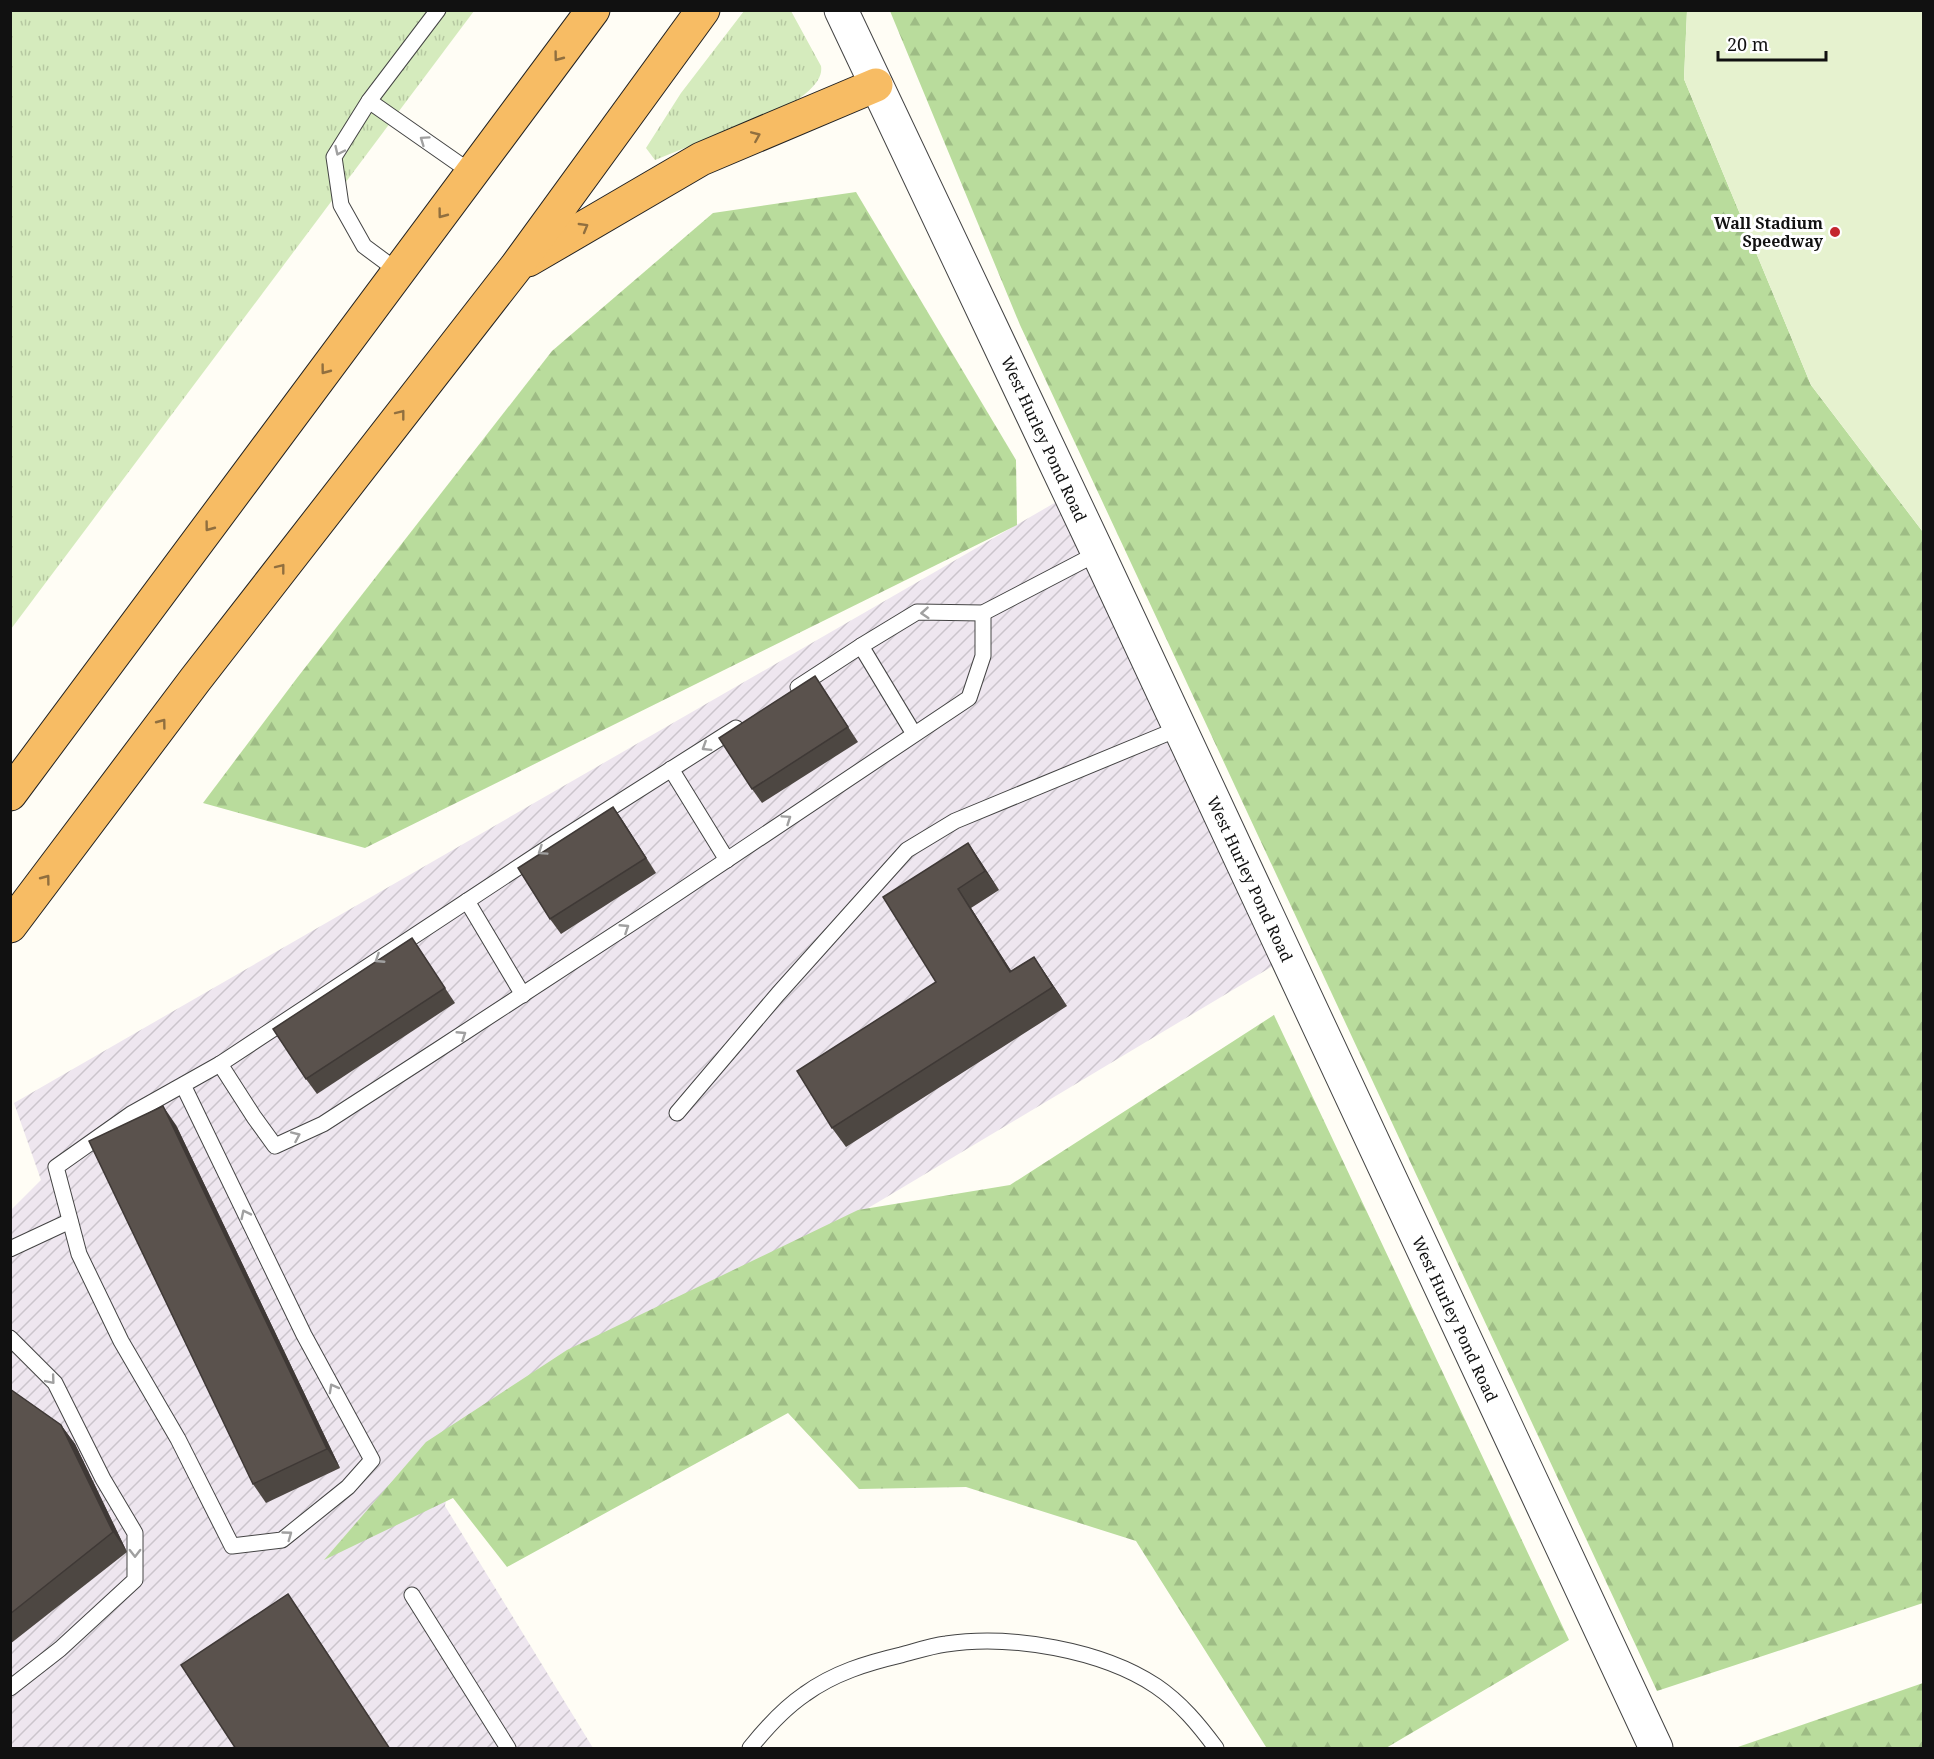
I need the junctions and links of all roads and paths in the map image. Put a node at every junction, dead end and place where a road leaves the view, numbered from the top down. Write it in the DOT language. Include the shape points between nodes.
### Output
graph roads {
  1 [pos="438,10"];
  2 [pos="593,10"];
  3 [pos="703,10"];
  4 [pos="840,10"];
  5 [pos="876,86"];
  6 [pos="369,101"];
  7 [pos="472,173"];
  8 [pos="516,267"];
  9 [pos="399,272"];
  10 [pos="1098,553"];
  11 [pos="983,613"];
  12 [pos="861,646"];
  13 [pos="785,696"];
  14 [pos="747,721"];
  15 [pos="1180,728"];
  16 [pos="914,734"];
  17 [pos="671,769"];
  18 [pos="10,794"];
  19 [pos="727,860"];
  20 [pos="467,901"];
  21 [pos="10,926"];
  22 [pos="523,995"];
  23 [pos="220,1064"];
  24 [pos="183,1085"];
  25 [pos="677,1113"];
  26 [pos="70,1221"];
  27 [pos="10,1249"];
  28 [pos="10,1338"];
  29 [pos="412,1595"];
  30 [pos="10,1688"];
  31 [pos="508,1749"];
  32 [pos="750,1749"];
  33 [pos="1216,1749"];
  34 [pos="1656,1749"];
  1 -- 6 [label="lane"];
  2 -- 7 [label="highway, one-way"];
  3 -- 8 [label="highway"];
  4 -- 5 [label="street, West Hurley Pond Road"];
  8 -- 5 [label="highway, one-way" via="701,159"];
  5 -- 10 [label="street, West Hurley Pond Road"];
  7 -- 6 [label="lane, one-way"];
  6 -- 9 [label="lane, one-way" via="334,157 340,205 364,246"];
  7 -- 9 [label="highway, one-way"];
  21 -- 8 [label="highway, one-way" via="195,680"];
  9 -- 18 [label="highway, one-way"];
  10 -- 11 [label="lane"];
  10 -- 15 [label="street, West Hurley Pond Road"];
  11 -- 12 [label="lane, one-way" via="917,612"];
  11 -- 16 [label="lane" via="983,656 969,698"];
  12 -- 13 [label="lane"];
  12 -- 16 [label="lane"];
  14 -- 17 [label="lane, one-way"];
  15 -- 25 [label="lane" via="955,821 907,850"];
  15 -- 34 [label="street, West Hurley Pond Road"];
  19 -- 16 [label="lane, one-way"];
  17 -- 19 [label="lane"];
  17 -- 20 [label="lane, one-way"];
  22 -- 19 [label="lane, one-way"];
  20 -- 22 [label="lane"];
  20 -- 23 [label="lane, one-way"];
  23 -- 22 [label="lane, one-way" via="275,1146 323,1124"];
  23 -- 24 [label="lane"];
  24 -- 26 [label="lane" via="131,1114 57,1167"];
  26 -- 24 [label="lane, one-way" via="79,1254 121,1341 178,1439 232,1546 282,1540 348,1487 372,1460 304,1335"];
  26 -- 27 [label="lane"];
  28 -- 30 [label="lane, one-way" via="56,1383 103,1479 135,1533 135,1580 60,1649"];
  29 -- 31 [label="lane"];
  32 -- 33 [label="lane" via="790,1704 845,1672 946,1644 988,1641 1053,1646 1115,1665 1156,1686 1194,1719"];
}
